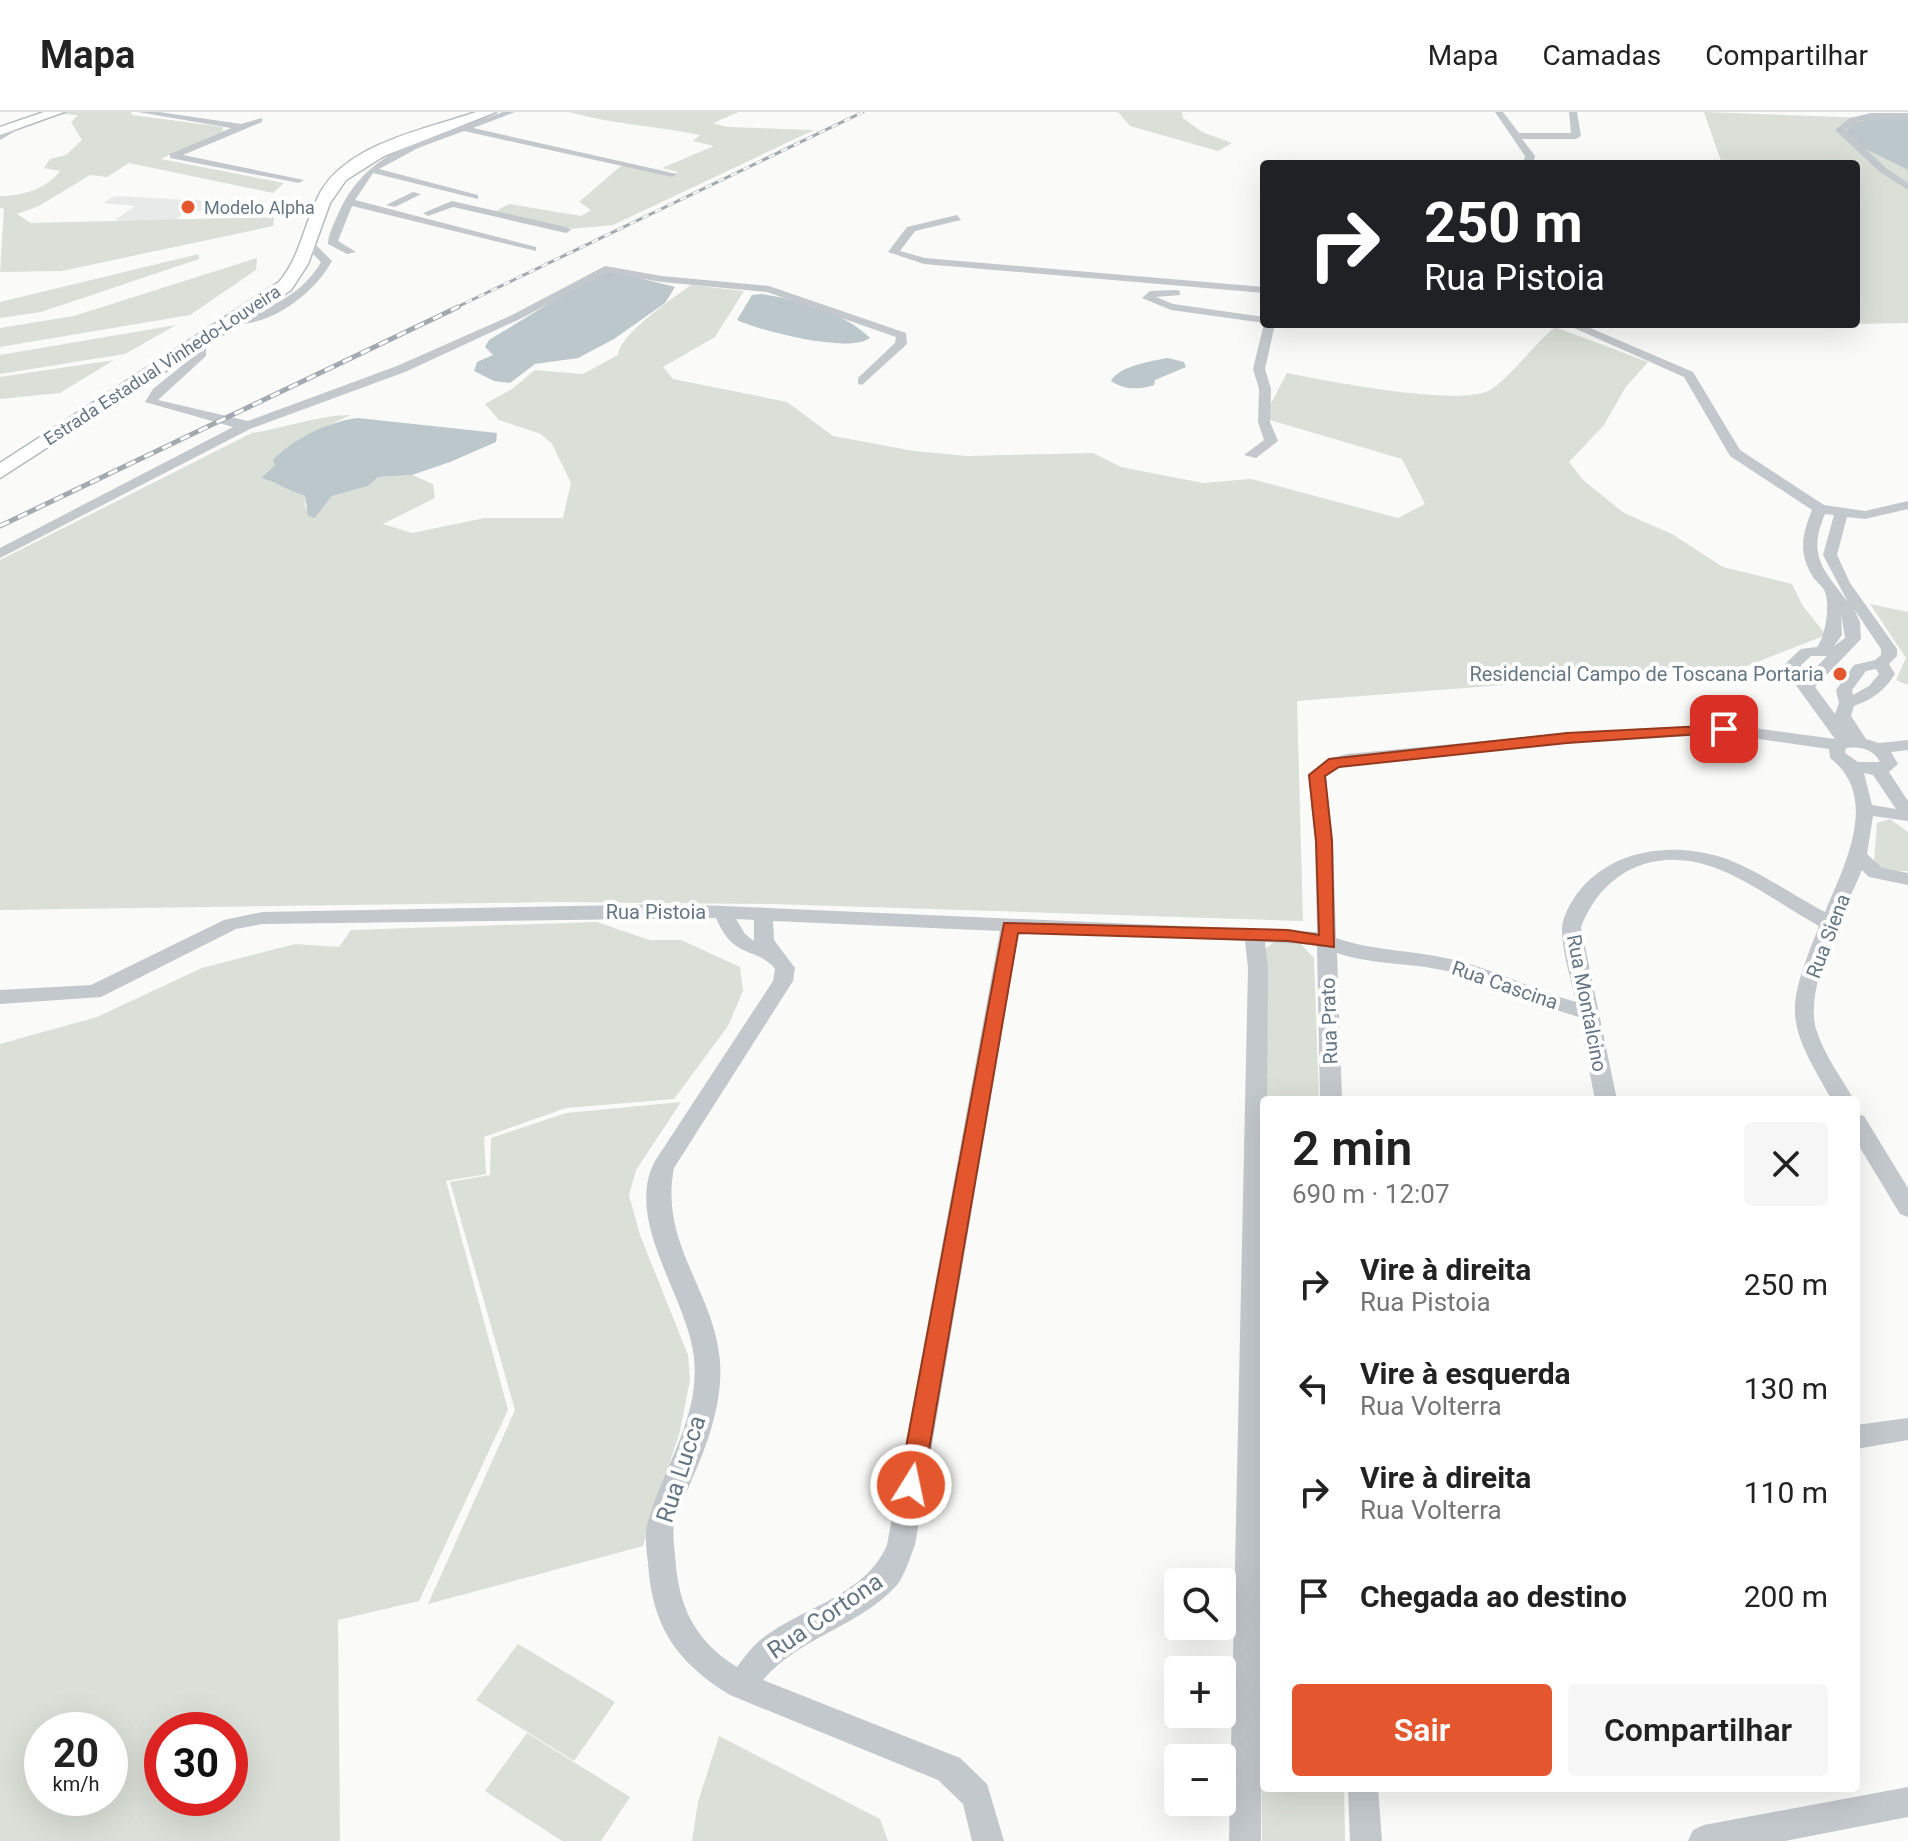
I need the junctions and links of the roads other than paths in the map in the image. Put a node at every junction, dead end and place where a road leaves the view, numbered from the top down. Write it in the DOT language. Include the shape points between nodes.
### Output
graph roads {
  1 [pos="57,112"];
  2 [pos="142,112"];
  3 [pos="489,112"];
  4 [pos="511,112"];
  5 [pos="1499,112"];
  6 [pos="1573,112"];
  7 [pos="1863,114"];
  8 [pos="1908,116"];
  9 [pos="259,120"];
  10 [pos="20,126"];
  11 [pos="241,127"];
  12 [pos="465,129"];
  13 [pos="0,131"];
  14 [pos="1516,136"];
  15 [pos="0,137"];
  16 [pos="1529,160"];
  17 [pos="309,170"];
  18 [pos="371,170"];
  19 [pos="672,174"];
  20 [pos="299,180"];
  21 [pos="1908,187"];
  22 [pos="287,193"];
  23 [pos="416,194"];
  24 [pos="487,200"];
  25 [pos="349,204"];
  26 [pos="391,205"];
  27 [pos="428,213"];
  28 [pos="318,218"];
  29 [pos="957,218"];
  30 [pos="524,220"];
  31 [pos="502,230"];
  32 [pos="566,230"];
  33 [pos="351,252"];
  34 [pos="1260,293"];
  35 [pos="1260,293"];
  36 [pos="1260,319"];
  37 [pos="1268,328"];
  38 [pos="1580,328"];
  39 [pos="200,343"];
  40 [pos="862,381"];
  41 [pos="245,426"];
  42 [pos="1251,455"];
  43 [pos="0,472"];
  44 [pos="1908,505"];
  45 [pos="1820,509"];
  46 [pos="1841,514"];
  47 [pos="1808,551"];
  48 [pos="0,554"];
  49 [pos="1830,555"];
  50 [pos="1832,585"];
  51 [pos="1823,650"];
  52 [pos="1842,650"];
  53 [pos="1881,663"];
  54 [pos="1806,687"];
  55 [pos="1847,703"];
  56 [pos="1908,748"];
  57 [pos="1860,754"];
  58 [pos="1866,810"];
  59 [pos="1908,815"];
  60 [pos="1859,856"];
  61 [pos="1899,879"];
  62 [pos="1844,894"];
  63 [pos="724,913"];
  64 [pos="763,915"];
  65 [pos="1829,923"];
  66 [pos="1010,927"];
  67 [pos="1254,935"];
  68 [pos="1328,943"];
  69 [pos="778,958"];
  70 [pos="0,997"];
  71 [pos="1588,1012"];
  72 [pos="1331,1096"];
  73 [pos="1605,1096"];
  74 [pos="1841,1096"];
  75 [pos="1860,1129"];
  76 [pos="1908,1208"];
  77 [pos="1908,1429"];
  78 [pos="1860,1436"];
  79 [pos="740,1685"];
  80 [pos="1363,1792"];
  81 [pos="1908,1802"];
  82 [pos="988,1841"];
  83 [pos="1245,1841"];
  84 [pos="1366,1841"];
  85 [pos="1704,1841"];
  1 -- 10 [label="main road"];
  2 -- 11 [label="street"];
  3 -- 28 [label="main road, Estrada Estadual Vinhedo-Louveira" via="353,168 330,189"];
  4 -- 12 [label="street"];
  5 -- 14 [label="street"];
  6 -- 14 [label="street" via="1576,136"];
  7 -- 8 [label="street"];
  7 -- 21 [label="street" via="1844,124 1841,134"];
  9 -- 11 [label="street"];
  10 -- 13 [label="main road"];
  10 -- 15 [label="street"];
  11 -- 20 [label="street" via="174,157"];
  12 -- 18 [label="street"];
  12 -- 19 [label="street"];
  14 -- 16 [label="street"];
  17 -- 20 [label="street"];
  18 -- 24 [label="street"];
  18 -- 25 [label="street"];
  20 -- 22 [label="street"];
  23 -- 26 [label="street"];
  25 -- 26 [label="street"];
  25 -- 28 [label="street"];
  25 -- 31 [label="street" via="534,244"];
  25 -- 33 [label="street" via="332,242"];
  26 -- 27 [label="street"];
  27 -- 30 [label="street" via="452,204"];
  27 -- 31 [label="street"];
  28 -- 39 [label="main road, Estrada Estadual Vinhedo-Louveira" via="301,267 285,286"];
  29 -- 34 [label="street" via="911,229 893,252 924,261"];
  30 -- 31 [label="street"];
  30 -- 32 [label="street"];
  35 -- 36 [label="street" via="1160,292 1148,298 1171,307"];
  37 -- 42 [label="street" via="1259,369 1271,441"];
  38 -- 45 [label="street" via="1689,375 1735,453"];
  39 -- 41 [label="street" via="200,356 151,402"];
  39 -- 43 [label="main road, Estrada Estadual Vinhedo-Louveira"];
  40 -- 41 [label="street" via="901,344 902,335 769,289 605,269 401,369"];
  41 -- 48 [label="street"];
  44 -- 46 [label="street" via="1865,515"];
  45 -- 46 [label="street"];
  45 -- 47 [label="street"];
  46 -- 49 [label="street"];
  47 -- 49 [label="street"];
  47 -- 50 [label="street"];
  49 -- 50 [label="street"];
  50 -- 51 [label="street" via="1834,635"];
  50 -- 52 [label="street" via="1852,624 1853,639"];
  50 -- 53 [label="street" via="1889,649"];
  51 -- 52 [label="street"];
  51 -- 54 [label="street" via="1801,654 1793,664"];
  52 -- 53 [label="street"];
  52 -- 54 [label="street"];
  53 -- 55 [label="street" via="1860,668 1844,690"];
  53 -- 55 [label="street" via="1887,674 1878,688"];
  54 -- 57 [label="street"];
  55 -- 57 [label="street" via="1843,716"];
  56 -- 57 [label="street"];
  57 -- 58 [label="street, Rua Siena"];
  57 -- 59 [label="street"];
  57 -- 68 [label="street, Rua Prato" via="1724,729 1567,738 1334,763 1317,775"];
  58 -- 59 [label="street"];
  58 -- 60 [label="street, Rua Siena"];
  60 -- 61 [label="street" via="1876,873"];
  60 -- 62 [label="street, Rua Siena"];
  61 -- 62 [label="street"];
  62 -- 65 [label="street, Rua Siena"];
  63 -- 64 [label="street, Rua Pistoia"];
  63 -- 69 [label="street" via="733,936"];
  63 -- 70 [label="street, Rua Pistoia" via="262,918 231,924 94,992"];
  64 -- 66 [label="street, Rua Pistoia"];
  64 -- 69 [label="street, Rua Lucca" via="764,941"];
  65 -- 71 [label="street, Rua Montalcino" via="1718,862 1700,857 1635,858 1589,890 1575,911 1571,937"];
  65 -- 74 [label="street, Rua Siena" via="1802,1015 1808,1037"];
  66 -- 67 [label="street, Rua Pistoia"];
  66 -- 79 [label="street, Rua Cortona" via="901,1545 888,1575 768,1652"];
  67 -- 68 [label="street, Rua Pistoia"];
  67 -- 83 [label="street" via="1258,968"];
  68 -- 71 [label="street, Rua Cascina" via="1358,953 1461,968"];
  68 -- 72 [label="street, Rua Prato"];
  69 -- 79 [label="street, Rua Lucca" via="785,968 780,987 663,1167 655,1194 669,1247 704,1333 708,1377 688,1458 660,1523 662,1589 681,1639 710,1668"];
  71 -- 73 [label="street, Rua Montalcino"];
  75 -- 76 [label="street"];
  77 -- 78 [label="street"];
  79 -- 82 [label="street, Rua Lucca" via="949,1769 976,1795"];
  80 -- 84 [label="street"];
  81 -- 85 [label="street"];
}
